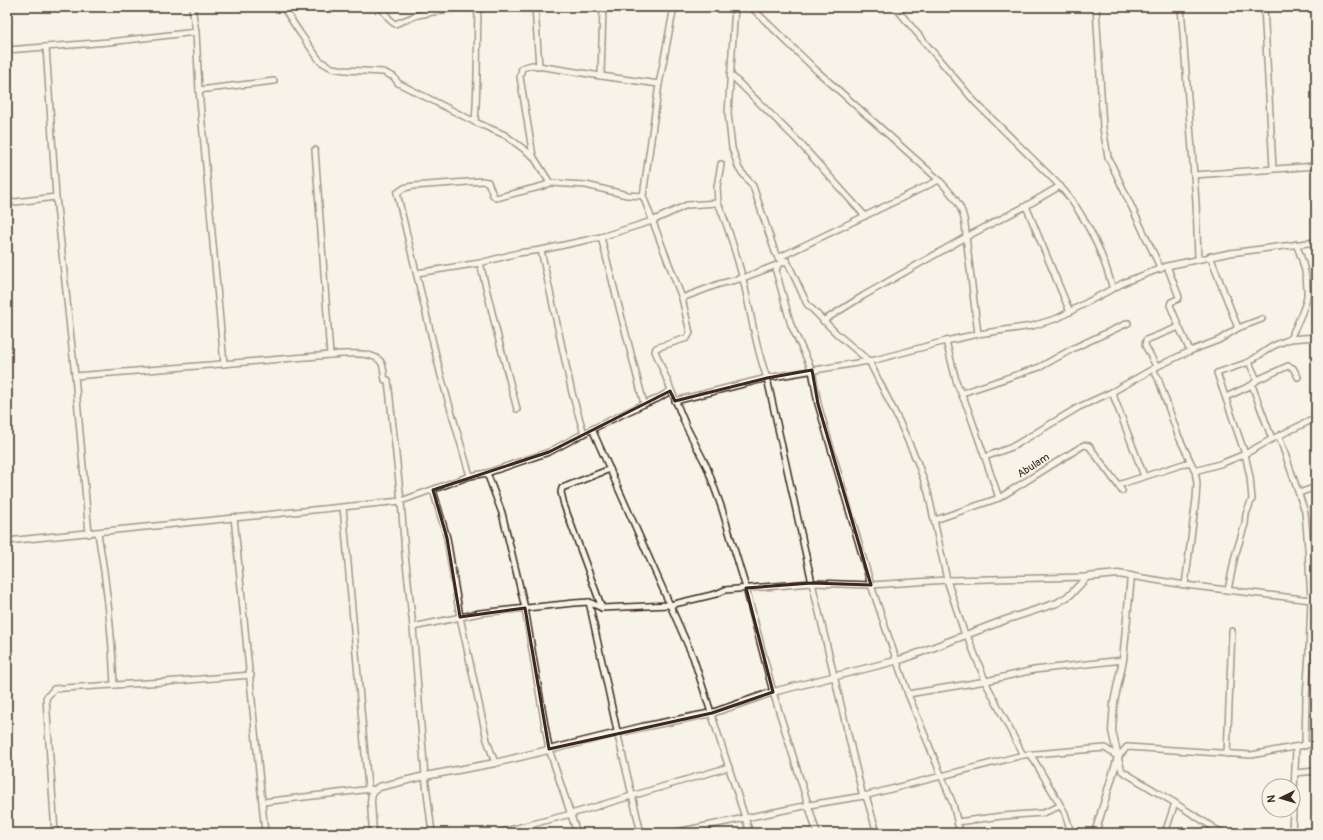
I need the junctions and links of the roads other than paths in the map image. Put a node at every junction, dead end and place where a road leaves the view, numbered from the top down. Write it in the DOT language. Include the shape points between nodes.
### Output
graph roads {
  1 [pos="192,7"];
  2 [pos="283,7"];
  3 [pos="380,7"];
  4 [pos="458,7"];
  5 [pos="478,7"];
  6 [pos="535,7"];
  7 [pos="603,7"];
  8 [pos="674,7"];
  9 [pos="734,7"];
  10 [pos="751,7"];
  11 [pos="895,7"];
  12 [pos="1096,7"];
  13 [pos="1181,7"];
  14 [pos="1264,7"];
  15 [pos="196,32"];
  16 [pos="46,47"];
  17 [pos="7,50"];
  18 [pos="539,67"];
  19 [pos="730,74"];
  20 [pos="601,76"];
  21 [pos="274,81"];
  22 [pos="659,84"];
  23 [pos="199,90"];
  24 [pos="475,122"];
  25 [pos="315,150"];
  26 [pos="533,156"];
  27 [pos="721,164"];
  28 [pos="1316,166"];
  29 [pos="1273,168"];
  30 [pos="1194,175"];
  31 [pos="939,180"];
  32 [pos="550,182"];
  33 [pos="1060,186"];
  34 [pos="643,196"];
  35 [pos="56,197"];
  36 [pos="7,203"];
  37 [pos="718,203"];
  38 [pos="1026,206"];
  39 [pos="865,216"];
  40 [pos="652,221"];
  41 [pos="601,237"];
  42 [pos="966,237"];
  43 [pos="1316,242"];
  44 [pos="1296,244"];
  45 [pos="542,250"];
  46 [pos="1210,256"];
  47 [pos="778,258"];
  48 [pos="1198,259"];
  49 [pos="787,261"];
  50 [pos="480,263"];
  51 [pos="778,265"];
  52 [pos="1167,266"];
  53 [pos="1161,269"];
  54 [pos="417,273"];
  55 [pos="742,278"];
  56 [pos="1113,289"];
  57 [pos="682,298"];
  58 [pos="1070,312"];
  59 [pos="1262,319"];
  60 [pos="823,321"];
  61 [pos="1128,323"];
  62 [pos="1179,327"];
  63 [pos="1238,328"];
  64 [pos="978,334"];
  65 [pos="1316,337"];
  66 [pos="1290,340"];
  67 [pos="946,341"];
  68 [pos="1190,351"];
  69 [pos="330,355"];
  70 [pos="869,360"];
  71 [pos="1249,362"];
  72 [pos="224,364"];
  73 [pos="1154,368"];
  74 [pos="812,370"];
  75 [pos="75,376"];
  76 [pos="1298,377"];
  77 [pos="767,378"];
  78 [pos="1257,380"];
  79 [pos="1252,385"];
  80 [pos="670,391"];
  81 [pos="1112,392"];
  82 [pos="962,393"];
  83 [pos="1226,397"];
  84 [pos="675,401"];
  85 [pos="644,404"];
  86 [pos="517,409"];
  87 [pos="1316,418"];
  88 [pos="592,429"];
  89 [pos="584,434"];
  90 [pos="1279,436"];
  91 [pos="1272,439"];
  92 [pos="1245,454"];
  93 [pos="985,458"];
  94 [pos="1190,462"];
  95 [pos="610,469"];
  96 [pos="1195,471"];
  97 [pos="487,473"];
  98 [pos="470,476"];
  99 [pos="1144,476"];
  100 [pos="1118,485"];
  101 [pos="1316,487"];
  102 [pos="433,490"];
  103 [pos="1122,491"];
  104 [pos="1299,493"];
  105 [pos="999,498"];
  106 [pos="401,501"];
  107 [pos="344,507"];
  108 [pos="234,518"];
  109 [pos="935,520"];
  110 [pos="98,533"];
  111 [pos="89,534"];
  112 [pos="7,541"];
  113 [pos="1131,576"];
  114 [pos="1087,577"];
  115 [pos="947,580"];
  116 [pos="812,583"];
  117 [pos="871,585"];
  118 [pos="1185,585"];
  119 [pos="746,588"];
  120 [pos="1228,590"];
  121 [pos="1314,599"];
  122 [pos="589,602"];
  123 [pos="670,605"];
  124 [pos="525,608"];
  125 [pos="602,608"];
  126 [pos="460,617"];
  127 [pos="413,627"];
  128 [pos="1232,631"];
  129 [pos="967,634"];
  130 [pos="1123,660"];
  131 [pos="897,661"];
  132 [pos="251,675"];
  133 [pos="834,678"];
  134 [pos="986,681"];
  135 [pos="114,685"];
  136 [pos="774,692"];
  137 [pos="908,694"];
  138 [pos="712,713"];
  139 [pos="618,732"];
  140 [pos="1316,743"];
  141 [pos="1305,746"];
  142 [pos="1296,748"];
  143 [pos="549,749"];
  144 [pos="1227,754"];
  145 [pos="1031,755"];
  146 [pos="1023,756"];
  147 [pos="1118,757"];
  148 [pos="495,763"];
  149 [pos="729,766"];
  150 [pos="1316,771"];
  151 [pos="1295,773"];
  152 [pos="426,776"];
  153 [pos="941,777"];
  154 [pos="368,788"];
  155 [pos="375,789"];
  156 [pos="633,795"];
  157 [pos="864,796"];
  158 [pos="263,802"];
  159 [pos="1175,803"];
  160 [pos="809,805"];
  161 [pos="1060,806"];
  162 [pos="571,814"];
  163 [pos="746,818"];
  164 [pos="957,822"];
  165 [pos="55,833"];
  166 [pos="265,833"];
  167 [pos="373,833"];
  168 [pos="432,833"];
  169 [pos="498,833"];
  170 [pos="577,833"];
  171 [pos="641,833"];
  172 [pos="672,833"];
  173 [pos="750,833"];
  174 [pos="817,833"];
  175 [pos="877,833"];
  176 [pos="960,833"];
  177 [pos="1071,833"];
  178 [pos="1095,833"];
  179 [pos="1165,833"];
  180 [pos="1222,833"];
  181 [pos="1292,833"];
  1 -- 15 [label="street"];
  2 -- 24 [label="street" via="320,61 332,68 383,72 398,83"];
  3 -- 4 [label="street" via="396,24 418,15"];
  5 -- 24 [label="street"];
  6 -- 18 [label="street"];
  7 -- 20 [label="street"];
  8 -- 22 [label="street"];
  9 -- 19 [label="street"];
  10 -- 31 [label="street" via="817,71"];
  11 -- 33 [label="street" via="975,102"];
  12 -- 53 [label="street" via="1105,148"];
  13 -- 30 [label="street"];
  14 -- 29 [label="street"];
  15 -- 16 [label="street"];
  15 -- 23 [label="street"];
  16 -- 17 [label="street"];
  16 -- 35 [label="street"];
  18 -- 20 [label="street"];
  18 -- 26 [label="street" via="532,65 522,68 520,77"];
  19 -- 39 [label="street" via="797,140"];
  19 -- 47 [label="street" via="728,113 732,148 739,169 753,186"];
  20 -- 22 [label="street"];
  21 -- 23 [label="street"];
  22 -- 34 [label="street"];
  23 -- 72 [label="street"];
  24 -- 26 [label="street" via="505,135"];
  25 -- 69 [label="street"];
  26 -- 32 [label="street"];
  27 -- 37 [label="street" via="717,187"];
  28 -- 29 [label="street"];
  29 -- 30 [label="street"];
  30 -- 48 [label="street"];
  31 -- 39 [label="street"];
  31 -- 42 [label="street" via="954,195 960,207 966,222"];
  32 -- 34 [label="street" via="586,185 627,195"];
  32 -- 54 [label="street" via="496,198 488,182 482,180 404,188 397,193"];
  33 -- 38 [label="street"];
  33 -- 56 [label="street" via="1073,200 1091,234 1108,269"];
  34 -- 40 [label="street"];
  35 -- 36 [label="street"];
  35 -- 75 [label="street"];
  37 -- 40 [label="street" via="686,205"];
  37 -- 55 [label="street"];
  38 -- 42 [label="street"];
  38 -- 58 [label="street"];
  39 -- 47 [label="street"];
  40 -- 41 [label="street"];
  40 -- 57 [label="street"];
  41 -- 45 [label="street"];
  41 -- 85 [label="street"];
  42 -- 60 [label="street"];
  42 -- 64 [label="street"];
  43 -- 44 [label="street"];
  44 -- 46 [label="street"];
  44 -- 66 [label="street" via="1302,258 1307,296"];
  45 -- 50 [label="street"];
  45 -- 89 [label="street" via="572,393"];
  46 -- 48 [label="street"];
  46 -- 63 [label="street"];
  47 -- 49 [label="street"];
  48 -- 52 [label="street"];
  49 -- 51 [label="street"];
  49 -- 60 [label="street" via="808,304"];
  50 -- 54 [label="street"];
  50 -- 86 [label="street"];
  51 -- 55 [label="street"];
  51 -- 74 [label="street" via="776,271 792,326"];
  52 -- 53 [label="street"];
  52 -- 62 [label="street" via="1179,298 1170,305"];
  53 -- 56 [label="street"];
  54 -- 98 [label="street" via="441,376"];
  55 -- 57 [label="street"];
  55 -- 77 [label="street" via="760,359"];
  56 -- 58 [label="street"];
  57 -- 80 [label="street" via="690,333 687,338 656,348 655,351"];
  58 -- 64 [label="street" via="1032,326"];
  59 -- 63 [label="street"];
  60 -- 70 [label="street"];
  61 -- 82 [label="street" via="1040,367"];
  62 -- 68 [label="street"];
  62 -- 73 [label="street" via="1146,340 1145,345"];
  63 -- 68 [label="street" via="1219,340"];
  64 -- 67 [label="street"];
  65 -- 66 [label="street"];
  66 -- 71 [label="street" via="1273,346"];
  67 -- 70 [label="street"];
  67 -- 82 [label="street" via="957,384"];
  68 -- 73 [label="street"];
  69 -- 72 [label="street"];
  69 -- 106 [label="street" via="365,354 382,364 385,380 388,380"];
  70 -- 74 [label="street"];
  70 -- 109 [label="street" via="917,461"];
  71 -- 78 [label="street"];
  71 -- 83 [label="street" via="1217,373"];
  72 -- 75 [label="street"];
  73 -- 81 [label="street"];
  73 -- 94 [label="street"];
  74 -- 77 [label="street"];
  74 -- 117 [label="street" via="818,404"];
  75 -- 111 [label="street"];
  76 -- 78 [label="street" via="1293,368 1288,366"];
  77 -- 84 [label="street"];
  77 -- 116 [label="street"];
  78 -- 79 [label="street"];
  79 -- 83 [label="street"];
  79 -- 91 [label="street"];
  80 -- 84 [label="street"];
  80 -- 85 [label="street"];
  81 -- 93 [label="street" via="1079,407 1012,447"];
  81 -- 99 [label="street"];
  82 -- 93 [label="street"];
  83 -- 92 [label="street"];
  84 -- 119 [label="street" via="707,467"];
  85 -- 88 [label="street"];
  87 -- 90 [label="street"];
  88 -- 89 [label="street"];
  88 -- 95 [label="street"];
  89 -- 97 [label="street" via="549,452"];
  90 -- 91 [label="street"];
  90 -- 104 [label="street"];
  91 -- 92 [label="street"];
  92 -- 96 [label="street"];
  92 -- 120 [label="street" via="1252,499"];
  93 -- 105 [label="street"];
  94 -- 96 [label="street"];
  94 -- 99 [label="street"];
  95 -- 123 [label="street"];
  95 -- 125 [label="street" via="562,488 561,492"];
  96 -- 118 [label="street" via="1196,499"];
  97 -- 98 [label="street"];
  97 -- 124 [label="street" via="502,513"];
  98 -- 102 [label="street"];
  99 -- 100 [label="street"];
  100 -- 103 [label="street"];
  100 -- 105 [label="street, Abulam" via="1089,446 1084,445"];
  101 -- 104 [label="street"];
  102 -- 106 [label="street"];
  102 -- 126 [label="street" via="447,538"];
  104 -- 121 [label="street" via="1305,512"];
  105 -- 109 [label="street, Abulam"];
  106 -- 107 [label="street"];
  106 -- 127 [label="street"];
  107 -- 108 [label="street"];
  107 -- 154 [label="street"];
  108 -- 110 [label="street"];
  108 -- 132 [label="street"];
  109 -- 115 [label="street"];
  110 -- 111 [label="street"];
  110 -- 135 [label="street" via="112,628"];
  111 -- 112 [label="street"];
  113 -- 114 [label="street" via="1118,574"];
  113 -- 118 [label="street"];
  113 -- 130 [label="street"];
  114 -- 115 [label="street"];
  114 -- 129 [label="street" via="1070,595 1057,603"];
  115 -- 117 [label="street"];
  115 -- 129 [label="street" via="964,632"];
  116 -- 117 [label="street"];
  116 -- 119 [label="street"];
  116 -- 133 [label="street"];
  117 -- 131 [label="street"];
  118 -- 120 [label="street"];
  119 -- 123 [label="street" via="725,590"];
  119 -- 136 [label="street"];
  120 -- 121 [label="street"];
  121 -- 141 [label="street"];
  122 -- 124 [label="street"];
  122 -- 125 [label="street"];
  122 -- 139 [label="street"];
  123 -- 125 [label="street"];
  123 -- 138 [label="street" via="693,657"];
  124 -- 126 [label="street"];
  124 -- 143 [label="street"];
  126 -- 127 [label="street"];
  126 -- 148 [label="street" via="487,740"];
  127 -- 152 [label="street"];
  128 -- 144 [label="street"];
  129 -- 131 [label="street"];
  129 -- 134 [label="street"];
  130 -- 134 [label="street" via="1034,670"];
  130 -- 147 [label="street" via="1114,702 1112,731"];
  131 -- 133 [label="street"];
  131 -- 137 [label="street"];
  132 -- 135 [label="street"];
  132 -- 158 [label="street"];
  133 -- 136 [label="street"];
  133 -- 157 [label="street"];
  134 -- 137 [label="street"];
  134 -- 146 [label="street"];
  135 -- 165 [label="street" via="54,689 46,698"];
  136 -- 138 [label="street"];
  136 -- 160 [label="street"];
  137 -- 153 [label="street"];
  138 -- 139 [label="street"];
  138 -- 149 [label="street"];
  139 -- 143 [label="street"];
  139 -- 156 [label="street"];
  140 -- 141 [label="street"];
  141 -- 142 [label="street"];
  142 -- 144 [label="street" via="1251,755"];
  142 -- 151 [label="street"];
  143 -- 148 [label="street"];
  143 -- 162 [label="street"];
  144 -- 147 [label="street" via="1127,747"];
  145 -- 146 [label="street"];
  145 -- 147 [label="street" via="1105,748"];
  145 -- 161 [label="street"];
  146 -- 153 [label="street"];
  147 -- 159 [label="street" via="1122,771"];
  147 -- 178 [label="street"];
  148 -- 152 [label="street"];
  149 -- 156 [label="street"];
  149 -- 163 [label="street"];
  150 -- 151 [label="street"];
  151 -- 181 [label="street"];
  152 -- 155 [label="street"];
  152 -- 168 [label="street"];
  153 -- 157 [label="street"];
  153 -- 164 [label="street" via="953,804"];
  154 -- 155 [label="street"];
  154 -- 158 [label="street"];
  155 -- 167 [label="street" via="371,802"];
  156 -- 162 [label="street"];
  156 -- 171 [label="street"];
  157 -- 160 [label="street"];
  157 -- 175 [label="street"];
  158 -- 166 [label="street"];
  159 -- 179 [label="street"];
  159 -- 180 [label="street"];
  160 -- 163 [label="street"];
  160 -- 174 [label="street"];
  161 -- 164 [label="street" via="1043,813"];
  161 -- 177 [label="street"];
  162 -- 169 [label="street"];
  162 -- 170 [label="street"];
  163 -- 172 [label="street"];
  163 -- 173 [label="street"];
  164 -- 176 [label="street"];
}
